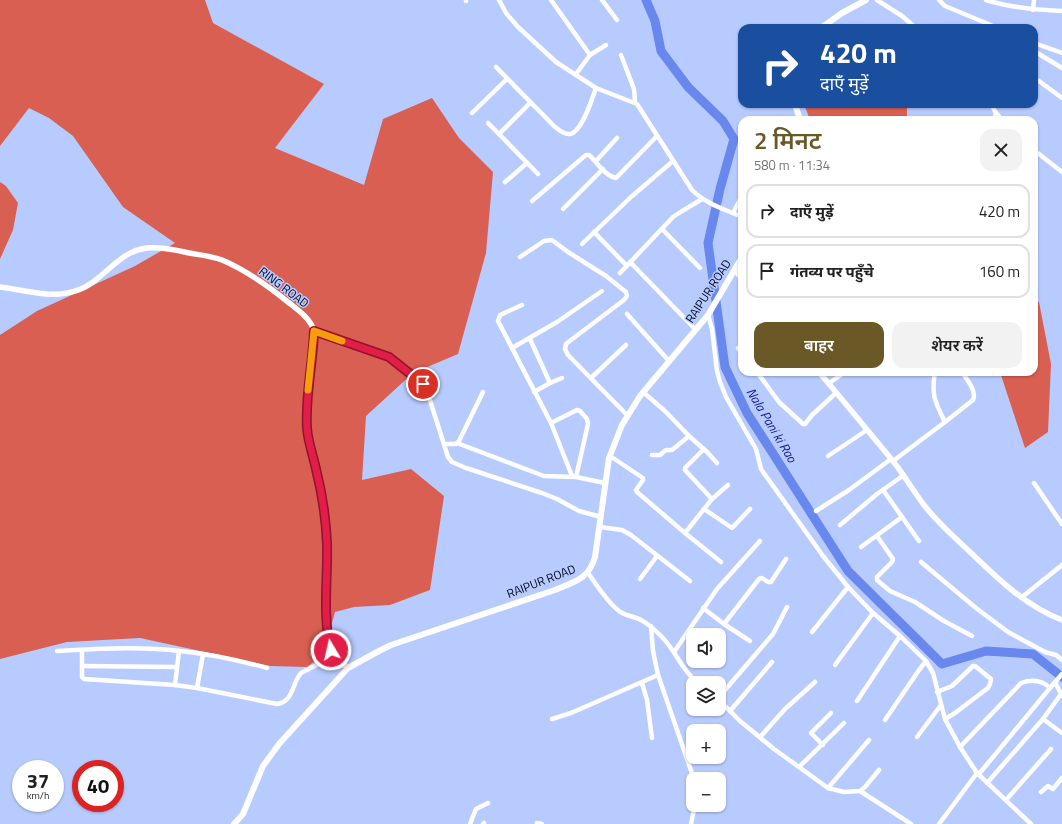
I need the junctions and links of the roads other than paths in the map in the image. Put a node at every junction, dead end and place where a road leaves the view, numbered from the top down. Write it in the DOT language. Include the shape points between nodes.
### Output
graph roads {
  1 [pos="499,0"];
  2 [pos="551,0"];
  3 [pos="602,0"];
  4 [pos="866,0"];
  5 [pos="877,0"];
  6 [pos="939,0"];
  7 [pos="986,0"];
  8 [pos="1034,0"];
  9 [pos="1033,10"];
  10 [pos="1062,11"];
  11 [pos="617,20"];
  12 [pos="827,24"];
  13 [pos="911,24"];
  14 [pos="988,24"];
  15 [pos="1038,44"];
  16 [pos="606,45"];
  17 [pos="1038,53"];
  18 [pos="1062,53"];
  19 [pos="590,55"];
  20 [pos="621,55"];
  21 [pos="496,67"];
  22 [pos="1062,68"];
  23 [pos="576,74"];
  24 [pos="507,79"];
  25 [pos="1039,81"];
  26 [pos="596,88"];
  27 [pos="1062,98"];
  28 [pos="530,102"];
  29 [pos="635,102"];
  30 [pos="993,108"];
  31 [pos="472,113"];
  32 [pos="996,113"];
  33 [pos="995,116"];
  34 [pos="999,116"];
  35 [pos="488,123"];
  36 [pos="499,134"];
  37 [pos="657,136"];
  38 [pos="617,138"];
  39 [pos="1038,153"];
  40 [pos="596,161"];
  41 [pos="673,161"];
  42 [pos="527,162"];
  43 [pos="602,169"];
  44 [pos="1062,172"];
  45 [pos="538,174"];
  46 [pos="505,182"];
  47 [pos="702,199"];
  48 [pos="532,201"];
  49 [pos="738,204"];
  50 [pos="563,209"];
  51 [pos="733,213"];
  52 [pos="738,215"];
  53 [pos="662,229"];
  54 [pos="594,232"];
  55 [pos="582,244"];
  56 [pos="520,257"];
  57 [pos="628,264"];
  58 [pos="738,264"];
  59 [pos="700,268"];
  60 [pos="735,270"];
  61 [pos="620,273"];
  62 [pos="738,274"];
  63 [pos="0,287"];
  64 [pos="602,291"];
  65 [pos="522,304"];
  66 [pos="709,313"];
  67 [pos="627,314"];
  68 [pos="696,330"];
  69 [pos="314,331"];
  70 [pos="530,338"];
  71 [pos="626,344"];
  72 [pos="512,348"];
  73 [pos="669,361"];
  74 [pos="760,376"];
  75 [pos="822,376"];
  76 [pos="839,376"];
  77 [pos="934,376"];
  78 [pos="965,376"];
  79 [pos="562,378"];
  80 [pos="591,378"];
  81 [pos="550,383"];
  82 [pos="828,384"];
  83 [pos="484,392"];
  84 [pos="534,392"];
  85 [pos="643,392"];
  86 [pos="836,393"];
  87 [pos="627,416"];
  88 [pos="946,422"];
  89 [pos="551,423"];
  90 [pos="867,430"];
  91 [pos="689,436"];
  92 [pos="458,443"];
  93 [pos="445,444"];
  94 [pos="704,449"];
  95 [pos="652,455"];
  96 [pos="610,456"];
  97 [pos="828,456"];
  98 [pos="892,460"];
  99 [pos="717,463"];
  100 [pos="904,475"];
  101 [pos="574,476"];
  102 [pos="605,483"];
  103 [pos="1034,483"];
  104 [pos="728,485"];
  105 [pos="883,490"];
  106 [pos="712,499"];
  107 [pos="704,509"];
  108 [pos="750,509"];
  109 [pos="816,511"];
  110 [pos="601,517"];
  111 [pos="902,517"];
  112 [pos="1062,524"];
  113 [pos="840,525"];
  114 [pos="600,528"];
  115 [pos="686,533"];
  116 [pos="877,536"];
  117 [pos="760,541"];
  118 [pos="919,541"];
  119 [pos="861,547"];
  120 [pos="657,556"];
  121 [pos="786,559"];
  122 [pos="721,562"];
  123 [pos="921,562"];
  124 [pos="1062,565"];
  125 [pos="588,573"];
  126 [pos="640,579"];
  127 [pos="690,581"];
  128 [pos="848,587"];
  129 [pos="1022,597"];
  130 [pos="787,607"];
  131 [pos="703,608"];
  132 [pos="873,613"];
  133 [pos="1062,620"];
  134 [pos="724,624"];
  135 [pos="651,626"];
  136 [pos="812,632"];
  137 [pos="900,636"];
  138 [pos="972,636"];
  139 [pos="750,641"];
  140 [pos="82,650"];
  141 [pos="179,650"];
  142 [pos="57,651"];
  143 [pos="674,652"];
  144 [pos="203,654"];
  145 [pos="334,656"];
  146 [pos="1062,660"];
  147 [pos="926,661"];
  148 [pos="772,662"];
  149 [pos="836,665"];
  150 [pos="82,666"];
  151 [pos="177,667"];
  152 [pos="267,668"];
  153 [pos="348,668"];
  154 [pos="1062,674"];
  155 [pos="658,675"];
  156 [pos="689,676"];
  157 [pos="815,682"];
  158 [pos="1055,682"];
  159 [pos="642,683"];
  160 [pos="175,686"];
  161 [pos="197,688"];
  162 [pos="1050,688"];
  163 [pos="726,689"];
  164 [pos="937,692"];
  165 [pos="1061,695"];
  166 [pos="857,701"];
  167 [pos="941,705"];
  168 [pos="726,707"];
  169 [pos="730,711"];
  170 [pos="831,712"];
  171 [pos="552,719"];
  172 [pos="945,719"];
  173 [pos="1043,719"];
  174 [pos="885,720"];
  175 [pos="844,723"];
  176 [pos="1062,733"];
  177 [pos="917,736"];
  178 [pos="760,737"];
  179 [pos="652,738"];
  180 [pos="869,740"];
  181 [pos="823,745"];
  182 [pos="960,747"];
  183 [pos="1051,749"];
  184 [pos="799,767"];
  185 [pos="879,770"];
  186 [pos="692,772"];
  187 [pos="978,773"];
  188 [pos="1062,778"];
  189 [pos="987,783"];
  190 [pos="828,788"];
  191 [pos="860,791"];
  192 [pos="1041,792"];
  193 [pos="1006,800"];
  194 [pos="488,803"];
  195 [pos="693,812"];
  196 [pos="234,824"];
  197 [pos="470,824"];
  198 [pos="691,824"];
  199 [pos="911,824"];
  200 [pos="939,824"];
  201 [pos="1031,824"];
  1 -- 23 [label="street" via="512,21 527,36 553,60"];
  2 -- 19 [label="street"];
  3 -- 11 [label="street"];
  4 -- 12 [label="main road"];
  5 -- 13 [label="street"];
  6 -- 14 [label="street" via="945,6"];
  7 -- 9 [label="street"];
  8 -- 9 [label="street"];
  9 -- 10 [label="street"];
  15 -- 18 [label="street"];
  16 -- 19 [label="street"];
  17 -- 22 [label="street"];
  19 -- 23 [label="street"];
  20 -- 29 [label="street" via="634,89"];
  21 -- 24 [label="street"];
  23 -- 26 [label="street"];
  24 -- 28 [label="street"];
  24 -- 31 [label="street"];
  25 -- 27 [label="street"];
  26 -- 28 [label="street" via="581,124 572,134 560,131"];
  26 -- 29 [label="street"];
  28 -- 36 [label="street"];
  29 -- 37 [label="street"];
  30 -- 32 [label="street"];
  32 -- 33 [label="street"];
  32 -- 34 [label="street"];
  35 -- 36 [label="street"];
  36 -- 42 [label="street"];
  37 -- 41 [label="street"];
  37 -- 43 [label="street" via="616,178"];
  38 -- 40 [label="street"];
  39 -- 44 [label="street"];
  40 -- 43 [label="street"];
  40 -- 48 [label="street" via="589,155 584,156"];
  41 -- 47 [label="street" via="689,188"];
  41 -- 54 [label="street"];
  42 -- 45 [label="street"];
  42 -- 46 [label="street"];
  43 -- 50 [label="street"];
  47 -- 51 [label="street"];
  47 -- 53 [label="street" via="679,213"];
  49 -- 51 [label="street"];
  51 -- 52 [label="street"];
  53 -- 57 [label="street"];
  53 -- 59 [label="street"];
  54 -- 55 [label="street"];
  54 -- 57 [label="street"];
  56 -- 80 [label="street" via="544,241 552,240 626,292 626,298 620,304 565,346 568,355"];
  57 -- 61 [label="street"];
  57 -- 68 [label="street"];
  58 -- 60 [label="main road, RAIPUR ROAD"];
  60 -- 62 [label="street"];
  60 -- 66 [label="main road, RAIPUR ROAD"];
  63 -- 69 [label="street, RING ROAD" via="50,294 75,292 136,250 176,250 222,260 259,280 302,313"];
  64 -- 70 [label="street"];
  65 -- 72 [label="street" via="498,318"];
  66 -- 68 [label="main road, RAIPUR ROAD"];
  66 -- 128 [label="street" via="720,382 756,449 761,468"];
  67 -- 73 [label="street"];
  68 -- 73 [label="main road, RAIPUR ROAD"];
  69 -- 93 [label="street" via="389,357 423,384"];
  69 -- 145 [label="street" via="307,429 321,488 327,544 327,620"];
  70 -- 72 [label="street"];
  70 -- 81 [label="street"];
  71 -- 80 [label="street"];
  72 -- 84 [label="street"];
  73 -- 85 [label="main road, RAIPUR ROAD"];
  74 -- 86 [label="street" via="779,402 803,424"];
  75 -- 82 [label="street"];
  76 -- 82 [label="street"];
  77 -- 88 [label="street" via="934,398"];
  78 -- 88 [label="street" via="974,391 974,398"];
  79 -- 81 [label="street"];
  80 -- 87 [label="street"];
  81 -- 84 [label="street"];
  82 -- 86 [label="street"];
  83 -- 92 [label="street"];
  84 -- 89 [label="street"];
  85 -- 87 [label="main road, RAIPUR ROAD"];
  85 -- 91 [label="street"];
  86 -- 90 [label="street"];
  87 -- 96 [label="main road, RAIPUR ROAD"];
  88 -- 98 [label="street"];
  89 -- 101 [label="street"];
  89 -- 101 [label="street" via="577,410 587,418 588,424"];
  90 -- 97 [label="street"];
  90 -- 98 [label="street"];
  91 -- 94 [label="street"];
  91 -- 95 [label="street" via="672,450"];
  92 -- 93 [label="street"];
  92 -- 101 [label="street" via="540,475"];
  93 -- 110 [label="street" via="448,457 457,464 542,493 579,511"];
  94 -- 99 [label="street"];
  94 -- 106 [label="street" via="684,469"];
  96 -- 102 [label="main road, RAIPUR ROAD"];
  96 -- 115 [label="street" via="643,478 637,492"];
  98 -- 100 [label="street"];
  98 -- 109 [label="street"];
  100 -- 105 [label="street"];
  100 -- 129 [label="street" via="941,525 997,578"];
  101 -- 102 [label="street"];
  102 -- 110 [label="main road, RAIPUR ROAD"];
  103 -- 112 [label="street"];
  104 -- 106 [label="street"];
  105 -- 111 [label="street"];
  105 -- 113 [label="street"];
  106 -- 107 [label="street"];
  107 -- 108 [label="street" via="732,528"];
  107 -- 115 [label="street"];
  110 -- 114 [label="main road, RAIPUR ROAD"];
  111 -- 116 [label="street"];
  111 -- 118 [label="street"];
  114 -- 120 [label="street" via="622,530"];
  114 -- 125 [label="main road, RAIPUR ROAD" via="595,558"];
  115 -- 122 [label="street"];
  116 -- 119 [label="street"];
  116 -- 138 [label="street" via="893,559 877,580 890,591 915,602"];
  117 -- 131 [label="street" via="724,580"];
  120 -- 126 [label="street"];
  120 -- 127 [label="street"];
  121 -- 134 [label="street" via="771,582 759,579"];
  123 -- 146 [label="street" via="1008,632"];
  124 -- 129 [label="street"];
  125 -- 135 [label="street" via="617,610"];
  125 -- 153 [label="main road, RAIPUR ROAD" via="555,590 391,645"];
  128 -- 132 [label="street"];
  128 -- 136 [label="street"];
  129 -- 133 [label="street" via="1043,612"];
  130 -- 163 [label="street" via="773,634"];
  131 -- 134 [label="street"];
  131 -- 143 [label="street"];
  132 -- 137 [label="street"];
  132 -- 149 [label="street"];
  134 -- 139 [label="street"];
  135 -- 143 [label="street"];
  135 -- 155 [label="street"];
  137 -- 147 [label="street"];
  137 -- 166 [label="street"];
  140 -- 141 [label="street"];
  140 -- 142 [label="street"];
  140 -- 150 [label="street"];
  141 -- 144 [label="street"];
  141 -- 151 [label="street"];
  143 -- 156 [label="street"];
  144 -- 152 [label="street"];
  144 -- 161 [label="street"];
  145 -- 153 [label="street"];
  145 -- 161 [label="street" via="301,673 288,699 281,704"];
  147 -- 164 [label="street" via="933,673"];
  147 -- 174 [label="street"];
  148 -- 169 [label="street"];
  150 -- 151 [label="street"];
  150 -- 160 [label="street" via="84,680"];
  151 -- 160 [label="street"];
  153 -- 196 [label="main road, RAIPUR ROAD" via="279,744 263,766 243,814"];
  154 -- 158 [label="street"];
  155 -- 159 [label="street"];
  155 -- 186 [label="street"];
  157 -- 178 [label="street" via="785,709"];
  158 -- 162 [label="street"];
  158 -- 165 [label="street"];
  159 -- 171 [label="street"];
  159 -- 179 [label="street"];
  160 -- 161 [label="street"];
  162 -- 182 [label="street" via="1044,682 1021,683"];
  162 -- 187 [label="street"];
  164 -- 167 [label="street"];
  164 -- 172 [label="street" via="952,686 973,666 991,679 988,688"];
  165 -- 173 [label="street"];
  167 -- 172 [label="street"];
  167 -- 177 [label="street"];
  168 -- 169 [label="street"];
  169 -- 178 [label="street"];
  170 -- 181 [label="street" via="812,733"];
  172 -- 182 [label="street"];
  173 -- 176 [label="street"];
  173 -- 189 [label="street"];
  175 -- 181 [label="street"];
  178 -- 184 [label="street"];
  180 -- 190 [label="street"];
  181 -- 184 [label="street"];
  182 -- 187 [label="street"];
  183 -- 193 [label="street"];
  184 -- 190 [label="street"];
  185 -- 191 [label="street"];
  187 -- 189 [label="street"];
  187 -- 200 [label="street"];
  188 -- 192 [label="street" via="1053,789 1048,786"];
  189 -- 193 [label="street"];
  190 -- 191 [label="street" via="844,792"];
  191 -- 199 [label="street"];
  193 -- 201 [label="street"];
  194 -- 197 [label="street" via="476,809"];
  195 -- 198 [label="street"];
}
